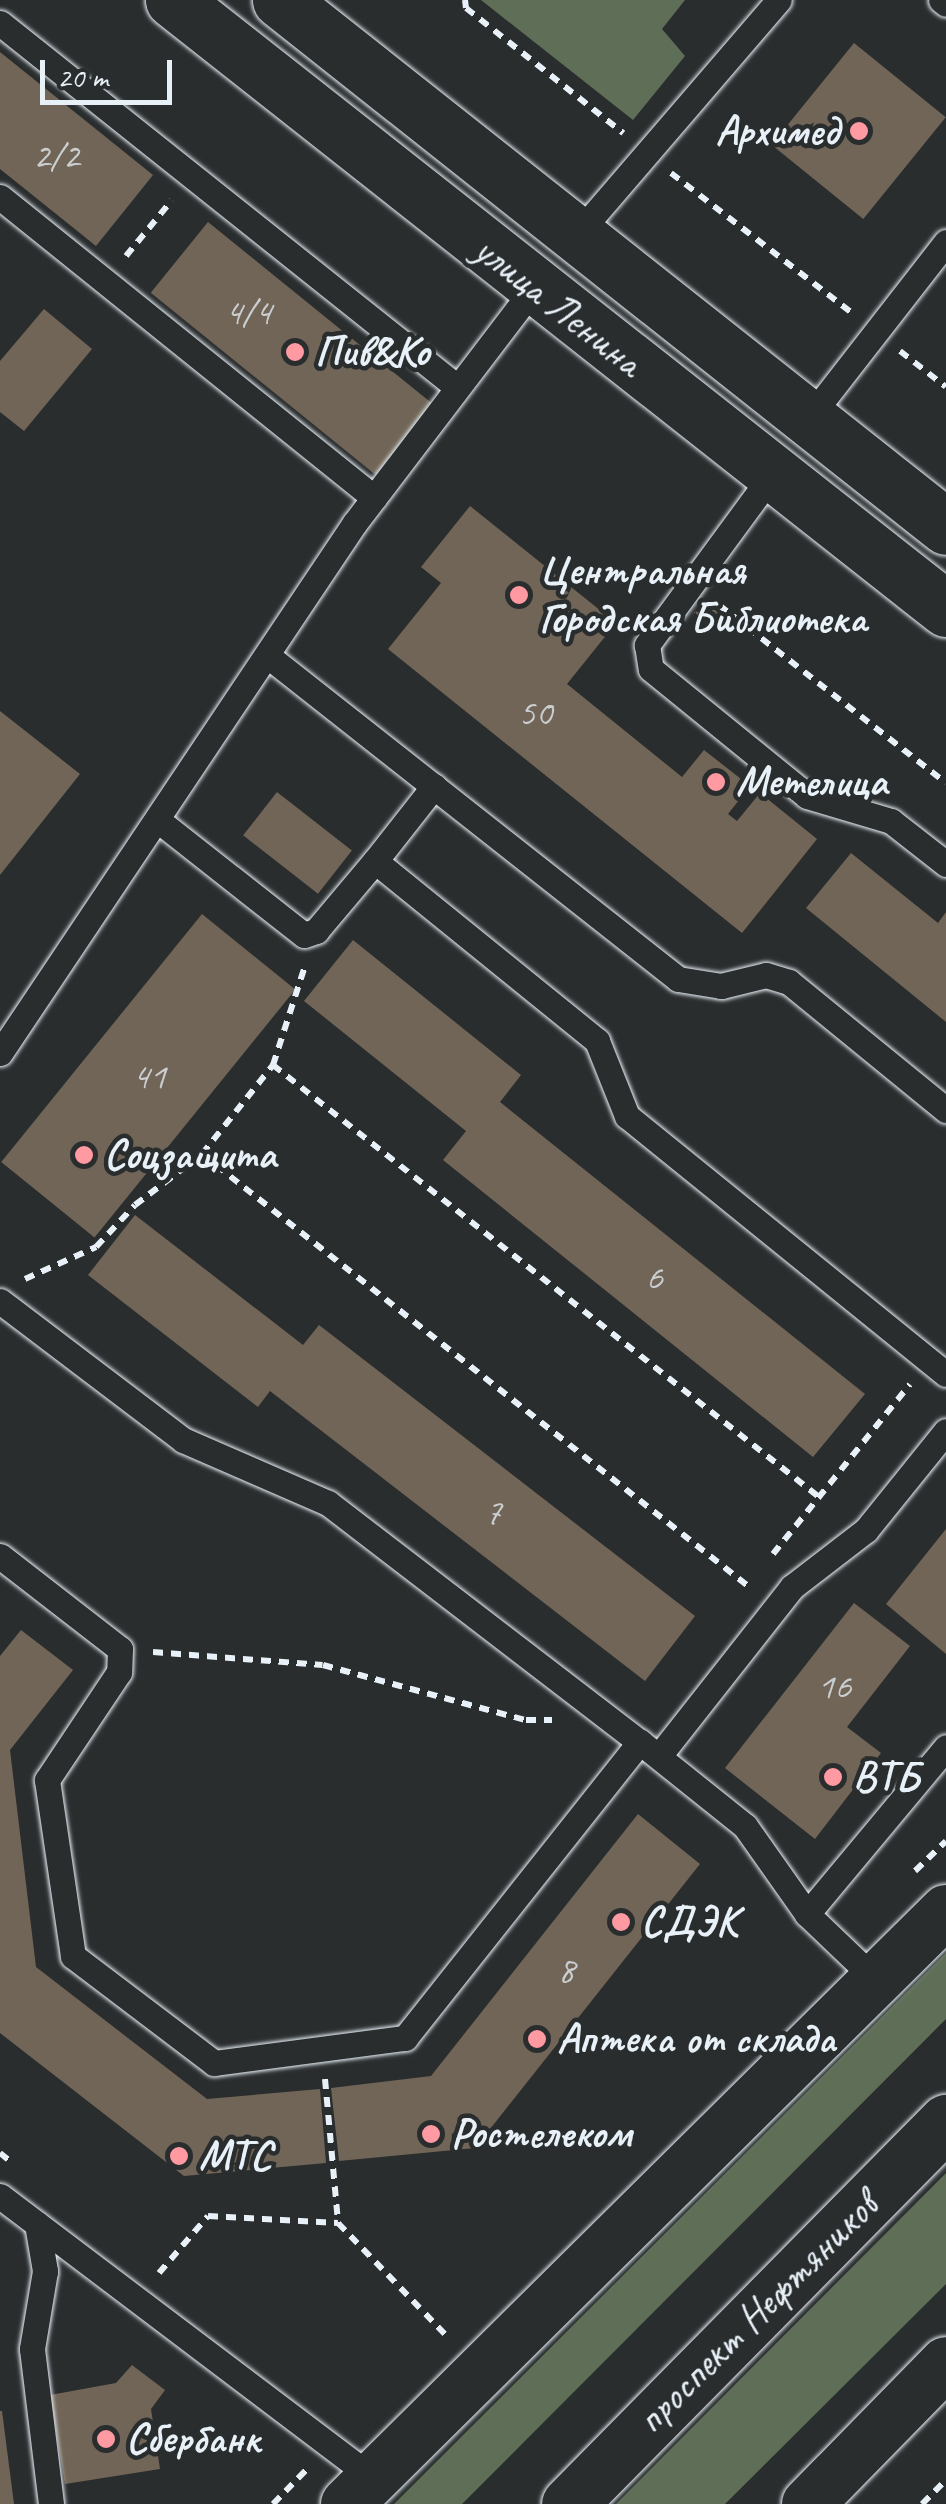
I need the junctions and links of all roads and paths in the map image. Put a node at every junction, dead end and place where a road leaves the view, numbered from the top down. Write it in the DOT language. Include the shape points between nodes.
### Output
graph roads {
  1 [pos="173,0"];
  2 [pos="280,0"];
  3 [pos="465,0"];
  4 [pos="779,0"];
  5 [pos="0,23"];
  6 [pos="645,153"];
  7 [pos="182,187"];
  8 [pos="0,197"];
  9 [pos="574,238"];
  10 [pos="946,242"];
  11 [pos="106,282"];
  12 [pos="533,289"];
  13 [pos="877,332"];
  14 [pos="717,348"];
  15 [pos="457,388"];
  16 [pos="946,388"];
  17 [pos="677,398"];
  18 [pos="809,418"];
  19 [pos="774,472"];
  20 [pos="374,498"];
  21 [pos="946,526"];
  22 [pos="690,583"];
  23 [pos="946,609"];
  24 [pos="268,656"];
  25 [pos="946,784"];
  26 [pos="434,786"];
  27 [pos="160,822"];
  28 [pos="376,861"];
  29 [pos="946,864"];
  30 [pos="304,935"];
  31 [pos="0,1053"];
  32 [pos="273,1065"];
  33 [pos="946,1110"];
  34 [pos="202,1154"];
  35 [pos="8,1292"];
  36 [pos="938,1367"];
  37 [pos="946,1431"];
  38 [pos="819,1497"];
  39 [pos="0,1556"];
  40 [pos="748,1586"];
  41 [pos="736,1600"];
  42 [pos="120,1649"];
  43 [pos="612,1720"];
  44 [pos="946,1747"];
  45 [pos="650,1749"];
  46 [pos="946,1912"];
  47 [pos="807,1914"];
  48 [pos="874,1978"];
  49 [pos="322,2048"];
  50 [pos="946,2122"];
  51 [pos="0,2196"];
  52 [pos="338,2222"];
  53 [pos="37,2224"];
  54 [pos="160,2272"];
  55 [pos="445,2334"];
  56 [pos="941,2378"];
  57 [pos="946,2480"];
  58 [pos="360,2491"];
  59 [pos="51,2504"];
  60 [pos="569,2504"];
  61 [pos="808,2504"];
  62 [pos="922,2504"];
  1 -- 12 [label="main road, улица Ленина"];
  2 -- 9 [label="main road, улица Ленина"];
  3 -- 6 [label="path" via="466,8"];
  4 -- 6 [label="lane"];
  5 -- 15 [label="lane"];
  6 -- 9 [label="lane"];
  6 -- 13 [label="path"];
  7 -- 11 [label="path"];
  8 -- 11 [label="lane"];
  9 -- 14 [label="main road, улица Ленина"];
  10 -- 13 [label="lane"];
  11 -- 20 [label="lane"];
  12 -- 15 [label="lane"];
  12 -- 17 [label="main road, улица Ленина"];
  13 -- 16 [label="path"];
  13 -- 18 [label="lane"];
  14 -- 17 [label="main road"];
  14 -- 18 [label="main road, улица Ленина"];
  15 -- 20 [label="lane"];
  17 -- 19 [label="main road, улица Ленина"];
  18 -- 21 [label="main road, улица Ленина"];
  19 -- 22 [label="lane"];
  19 -- 23 [label="main road, улица Ленина"];
  20 -- 24 [label="lane"];
  22 -- 25 [label="path"];
  22 -- 29 [label="lane" via="647,645 650,670 807,796 891,822"];
  24 -- 26 [label="lane"];
  24 -- 27 [label="lane"];
  26 -- 28 [label="lane"];
  26 -- 33 [label="lane" via="678,979 722,986 766,975 788,982"];
  27 -- 30 [label="lane"];
  27 -- 31 [label="lane"];
  28 -- 30 [label="lane" via="316,931"];
  28 -- 36 [label="lane" via="597,1041 626,1116"];
  30 -- 32 [label="path" via="306,980"];
  32 -- 34 [label="path"];
  32 -- 38 [label="path"];
  34 -- 35 [label="path" via="135,1206 96,1247"];
  34 -- 40 [label="path"];
  35 -- 43 [label="lane" via="183,1440 328,1503"];
  36 -- 38 [label="path"];
  37 -- 45 [label="lane" via="866,1530 792,1587"];
  38 -- 40 [label="path"];
  39 -- 42 [label="lane"];
  40 -- 41 [label="path"];
  42 -- 43 [label="path" via="323,1665 526,1720"];
  42 -- 49 [label="lane" via="119,1672 47,1780 74,1956 214,2063"];
  43 -- 45 [label="lane"];
  44 -- 47 [label="lane"];
  45 -- 47 [label="lane" via="744,1826"];
  45 -- 49 [label="lane" via="405,2038"];
  46 -- 48 [label="street"];
  47 -- 48 [label="lane"];
  48 -- 58 [label="street"];
  49 -- 52 [label="path"];
  50 -- 60 [label="main road, проспект Нефтяников"];
  51 -- 53 [label="lane"];
  52 -- 54 [label="path" via="208,2216"];
  52 -- 55 [label="path"];
  53 -- 58 [label="lane"];
  53 -- 59 [label="lane" via="45,2271 32,2349"];
  56 -- 61 [label="street"];
  57 -- 62 [label="path"];
}
